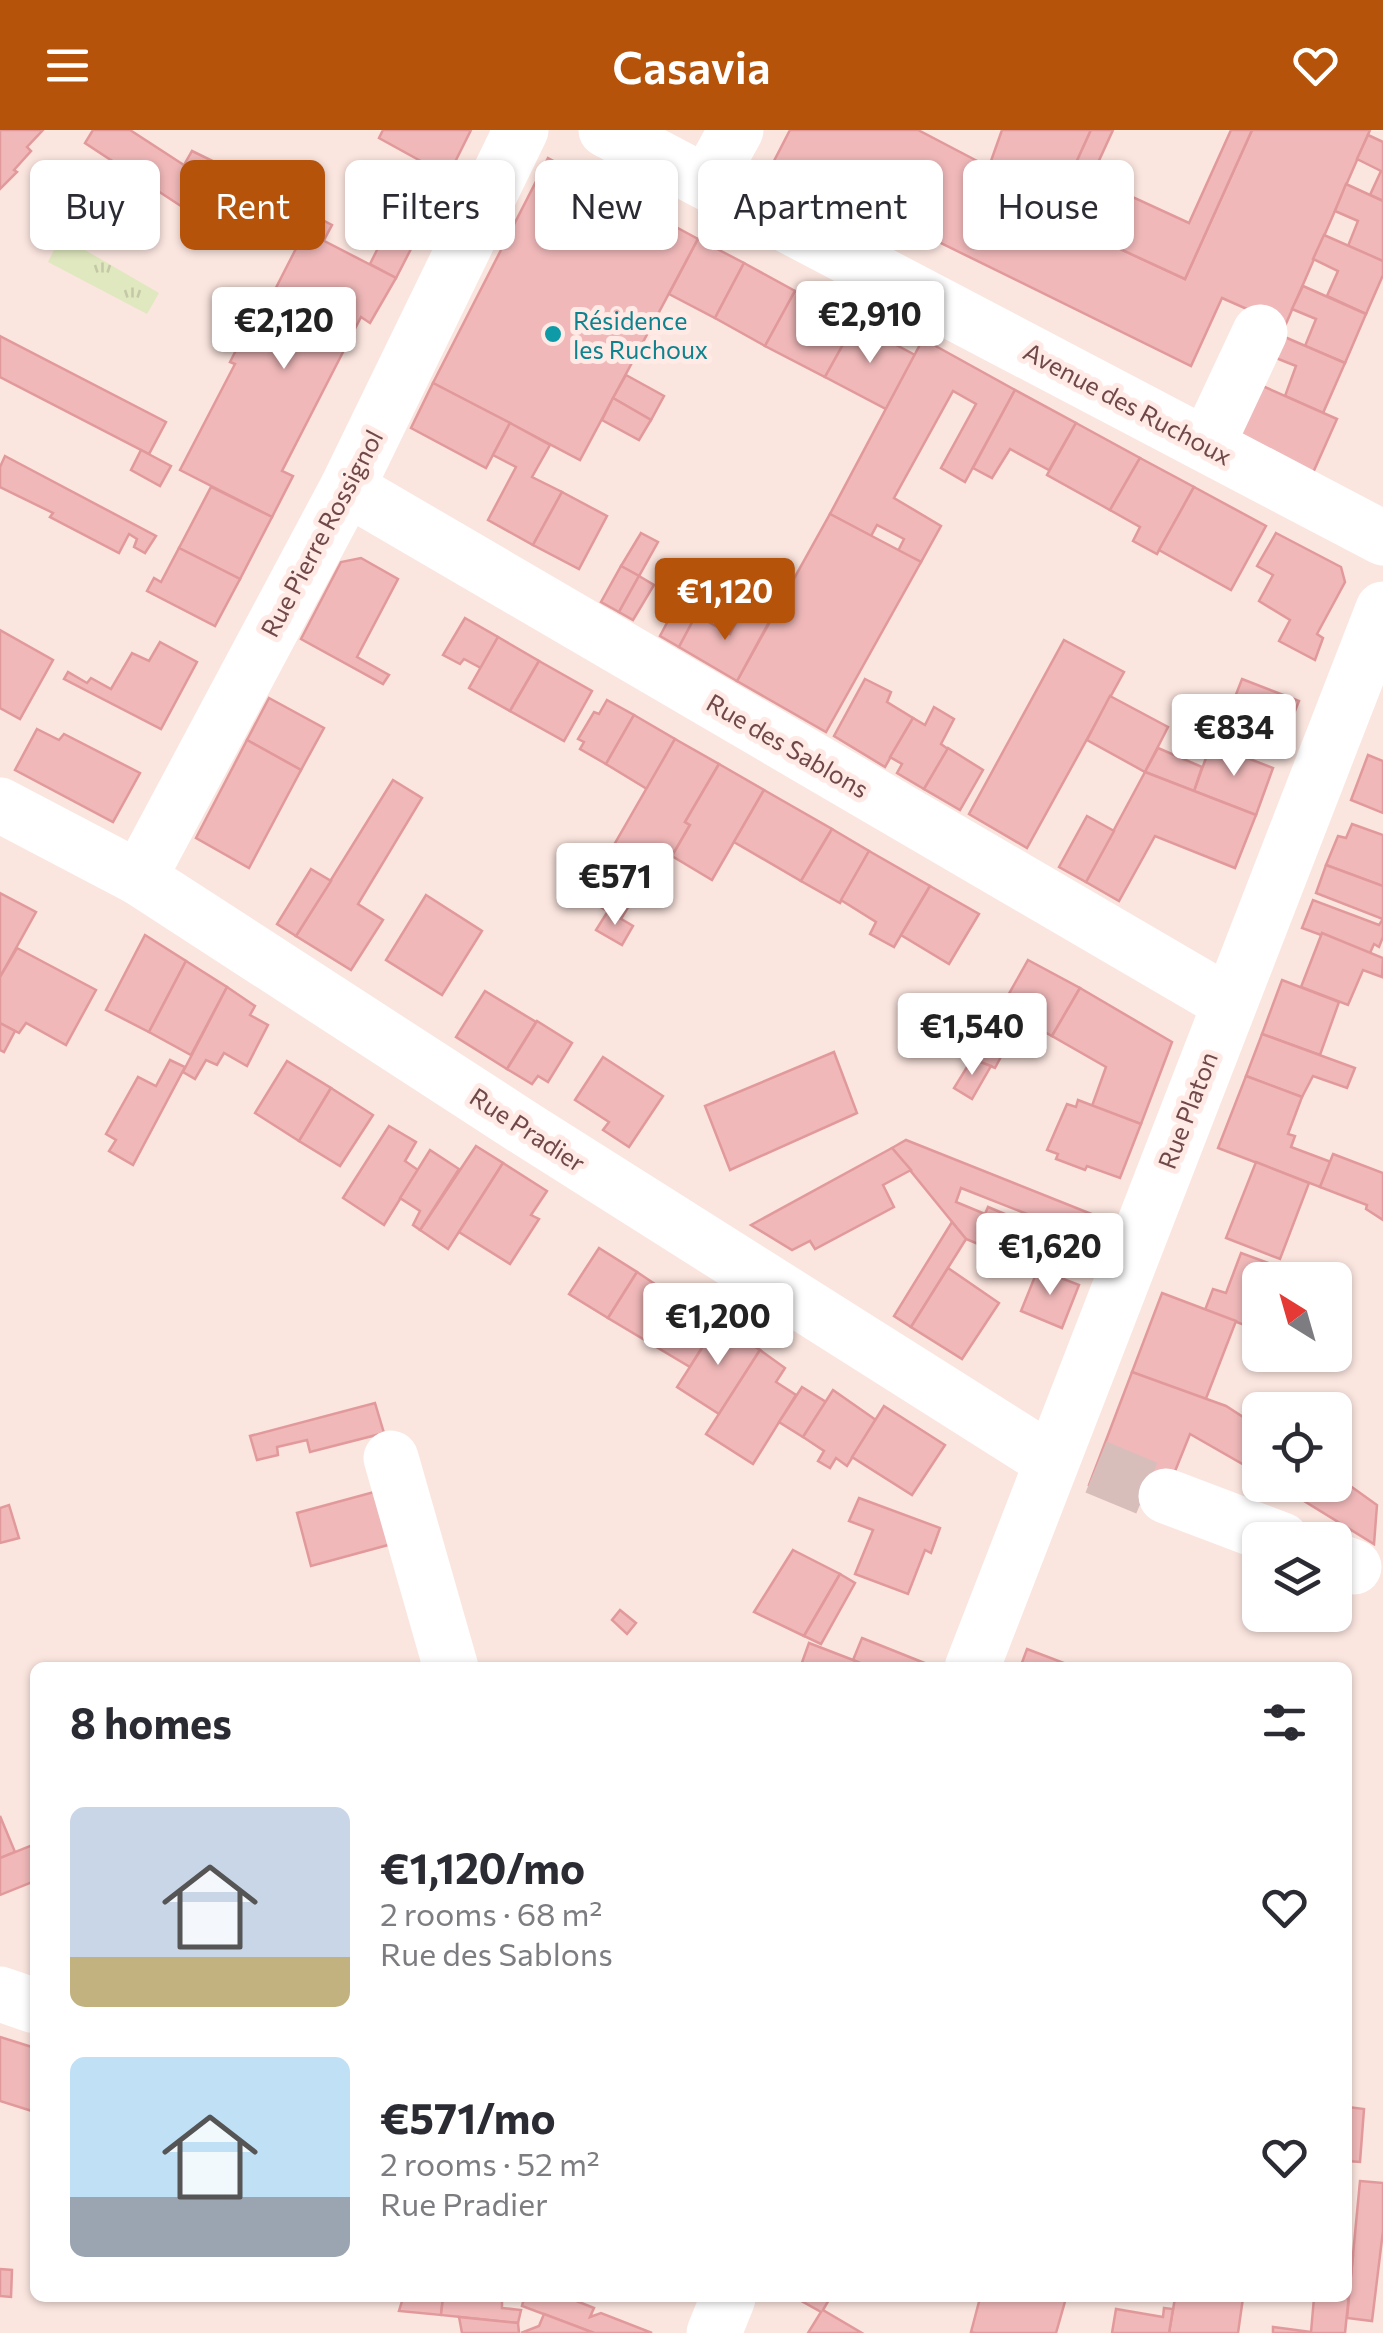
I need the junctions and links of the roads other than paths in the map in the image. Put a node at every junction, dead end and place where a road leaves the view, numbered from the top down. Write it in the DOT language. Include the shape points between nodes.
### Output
graph roads {
  1 [pos="521,130"];
  2 [pos="606,130"];
  3 [pos="736,130"];
  4 [pos="720,160"];
  5 [pos="698,176"];
  6 [pos="838,250"];
  7 [pos="1260,332"];
  8 [pos="1207,446"];
  9 [pos="347,488"];
  10 [pos="1383,538"];
  11 [pos="1383,609"];
  12 [pos="0,805"];
  13 [pos="139,878"];
  14 [pos="1228,1002"];
  15 [pos="391,1458"];
  16 [pos="1068,1459"];
  17 [pos="1166,1496"];
  18 [pos="1242,1525"];
  19 [pos="449,1662"];
  20 [pos="975,1662"];
  21 [pos="0,1994"];
  22 [pos="30,2004"];
  23 [pos="726,2302"];
  24 [pos="714,2333"];
  1 -- 9 [label="street, Rue Pierre Rossignol"];
  2 -- 5 [label="street, Avenue des Ruchoux"];
  3 -- 4 [label="street"];
  6 -- 8 [label="street, Avenue des Ruchoux"];
  7 -- 8 [label="street"];
  8 -- 10 [label="street, Avenue des Ruchoux"];
  9 -- 13 [label="street, Rue Pierre Rossignol"];
  9 -- 14 [label="street, Rue des Sablons"];
  11 -- 14 [label="street, Rue Platon"];
  12 -- 13 [label="street, Rue Pradier"];
  13 -- 16 [label="street, Rue Pradier" via="526,1128"];
  14 -- 16 [label="street, Rue Platon"];
  15 -- 19 [label="street"];
  16 -- 20 [label="street, Rue Platon"];
  17 -- 18 [label="street"];
  21 -- 22 [label="street"];
  23 -- 24 [label="street"];
}
